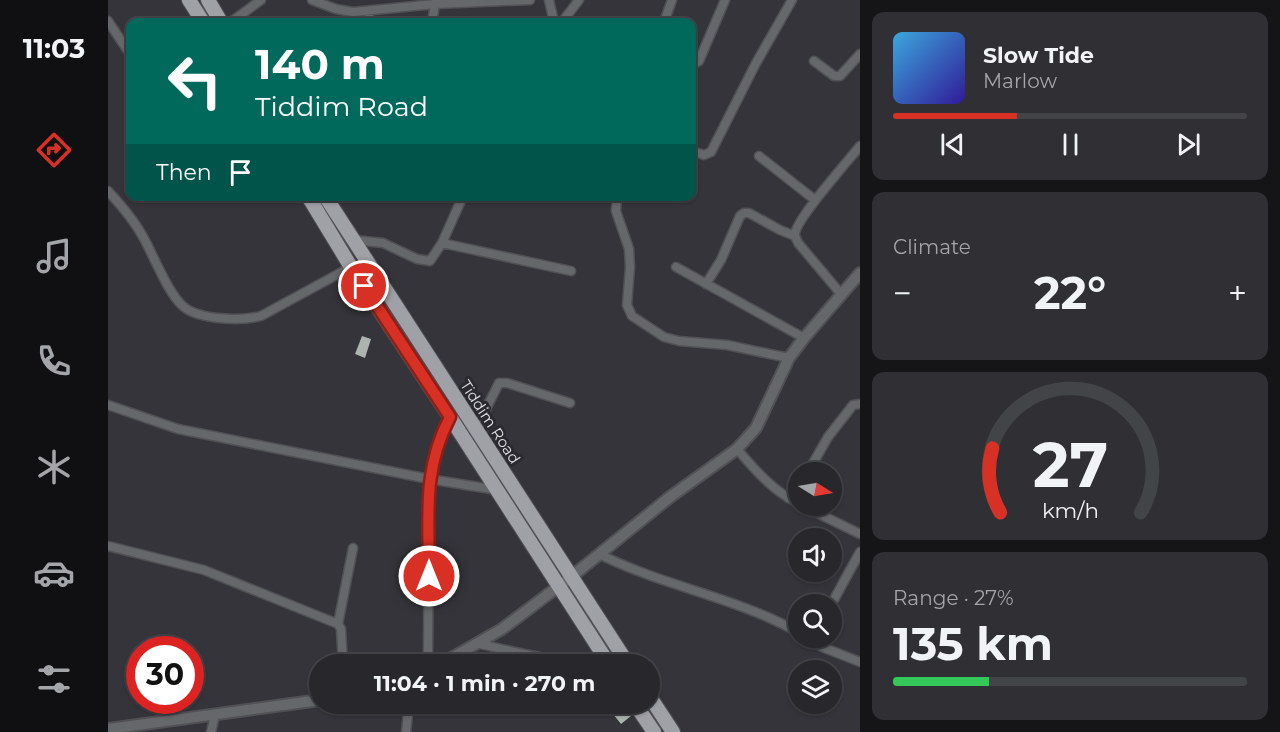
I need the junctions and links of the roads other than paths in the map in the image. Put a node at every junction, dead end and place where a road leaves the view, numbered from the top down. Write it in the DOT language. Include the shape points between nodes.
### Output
graph roads {
  1 [pos="189,0"];
  2 [pos="208,0"];
  3 [pos="261,0"];
  4 [pos="312,0"];
  5 [pos="530,0"];
  6 [pos="549,0"];
  7 [pos="579,0"];
  8 [pos="672,0"];
  9 [pos="725,0"];
  10 [pos="792,0"];
  11 [pos="435,2"];
  12 [pos="369,11"];
  13 [pos="200,18"];
  14 [pos="219,18"];
  15 [pos="236,18"];
  16 [pos="370,18"];
  17 [pos="433,18"];
  18 [pos="553,18"];
  19 [pos="565,18"];
  20 [pos="665,18"];
  21 [pos="108,21"];
  22 [pos="126,48"];
  23 [pos="860,54"];
  24 [pos="814,61"];
  25 [pos="696,62"];
  26 [pos="860,146"];
  27 [pos="696,152"];
  28 [pos="759,156"];
  29 [pos="108,191"];
  30 [pos="815,200"];
  31 [pos="311,201"];
  32 [pos="328,201"];
  33 [pos="461,201"];
  34 [pos="617,201"];
  35 [pos="795,236"];
  36 [pos="354,240"];
  37 [pos="442,243"];
  38 [pos="351,267"];
  39 [pos="676,267"];
  40 [pos="571,271"];
  41 [pos="860,273"];
  42 [pos="706,284"];
  43 [pos="841,294"];
  44 [pos="804,338"];
  45 [pos="789,358"];
  46 [pos="570,403"];
  47 [pos="860,404"];
  48 [pos="108,405"];
  49 [pos="450,417"];
  50 [pos="476,429"];
  51 [pos="737,449"];
  52 [pos="814,462"];
  53 [pos="429,479"];
  54 [pos="497,490"];
  55 [pos="788,498"];
  56 [pos="823,516"];
  57 [pos="860,534"];
  58 [pos="108,546"];
  59 [pos="353,548"];
  60 [pos="599,554"];
  61 [pos="859,554"];
  62 [pos="571,577"];
  63 [pos="558,587"];
  64 [pos="837,594"];
  65 [pos="338,624"];
  66 [pos="788,627"];
  67 [pos="480,644"];
  68 [pos="825,648"];
  69 [pos="342,654"];
  70 [pos="428,654"];
  71 [pos="460,654"];
  72 [pos="526,654"];
  73 [pos="602,654"];
  74 [pos="621,654"];
  75 [pos="860,662"];
  76 [pos="309,702"];
  77 [pos="660,712"];
  78 [pos="408,714"];
  79 [pos="642,714"];
  80 [pos="215,715"];
  81 [pos="108,729"];
  82 [pos="211,732"];
  83 [pos="406,732"];
  84 [pos="654,732"];
  85 [pos="673,732"];
  1 -- 13 [label="highway"];
  2 -- 14 [label="highway"];
  3 -- 15 [label="street"];
  4 -- 12 [label="street" via="336,9"];
  5 -- 11 [label="street"];
  6 -- 18 [label="street"];
  7 -- 19 [label="street"];
  8 -- 20 [label="street"];
  9 -- 25 [label="street"];
  10 -- 27 [label="street" via="711,152"];
  11 -- 12 [label="street"];
  11 -- 17 [label="street"];
  12 -- 16 [label="street"];
  21 -- 22 [label="street"];
  23 -- 24 [label="street" via="840,76"];
  26 -- 30 [label="street"];
  28 -- 30 [label="street"];
  29 -- 38 [label="street" via="142,235 179,302 199,314 244,319 261,316"];
  30 -- 35 [label="street"];
  31 -- 38 [label="highway, Tiddim Road"];
  32 -- 36 [label="highway, Tiddim Road"];
  33 -- 37 [label="street"];
  34 -- 45 [label="street" via="616,211 629,249 627,305 632,316 664,337"];
  35 -- 42 [label="street" via="744,213"];
  35 -- 43 [label="street"];
  36 -- 37 [label="street" via="383,243 424,262 434,257"];
  36 -- 50 [label="highway, Tiddim Road"];
  37 -- 40 [label="street"];
  38 -- 49 [label="highway, Tiddim Road"];
  39 -- 42 [label="street"];
  41 -- 43 [label="street"];
  42 -- 44 [label="street"];
  43 -- 44 [label="street"];
  44 -- 45 [label="street"];
  45 -- 51 [label="street" via="756,428"];
  46 -- 50 [label="street" via="499,383"];
  47 -- 52 [label="street" via="840,420"];
  48 -- 53 [label="street" via="178,429"];
  49 -- 53 [label="street" via="439,438"];
  49 -- 54 [label="highway, Tiddim Road"];
  50 -- 62 [label="highway, Tiddim Road"];
  51 -- 55 [label="street"];
  51 -- 60 [label="street"];
  53 -- 54 [label="street"];
  53 -- 70 [label="street"];
  54 -- 63 [label="highway, Tiddim Road"];
  56 -- 57 [label="street"];
  58 -- 65 [label="street" via="204,570"];
  59 -- 65 [label="street"];
  60 -- 62 [label="street"];
  60 -- 66 [label="street" via="632,569 740,604"];
  61 -- 64 [label="street"];
  62 -- 63 [label="street"];
  62 -- 74 [label="highway, Tiddim Road"];
  63 -- 67 [label="street"];
  63 -- 73 [label="highway, Tiddim Road"];
  65 -- 69 [label="street"];
  67 -- 71 [label="street"];
  67 -- 72 [label="street"];
  68 -- 75 [label="street"];
  76 -- 80 [label="street"];
  77 -- 85 [label="highway"];
  78 -- 83 [label="street"];
  79 -- 84 [label="highway"];
  80 -- 81 [label="street"];
  80 -- 82 [label="street"];
}
